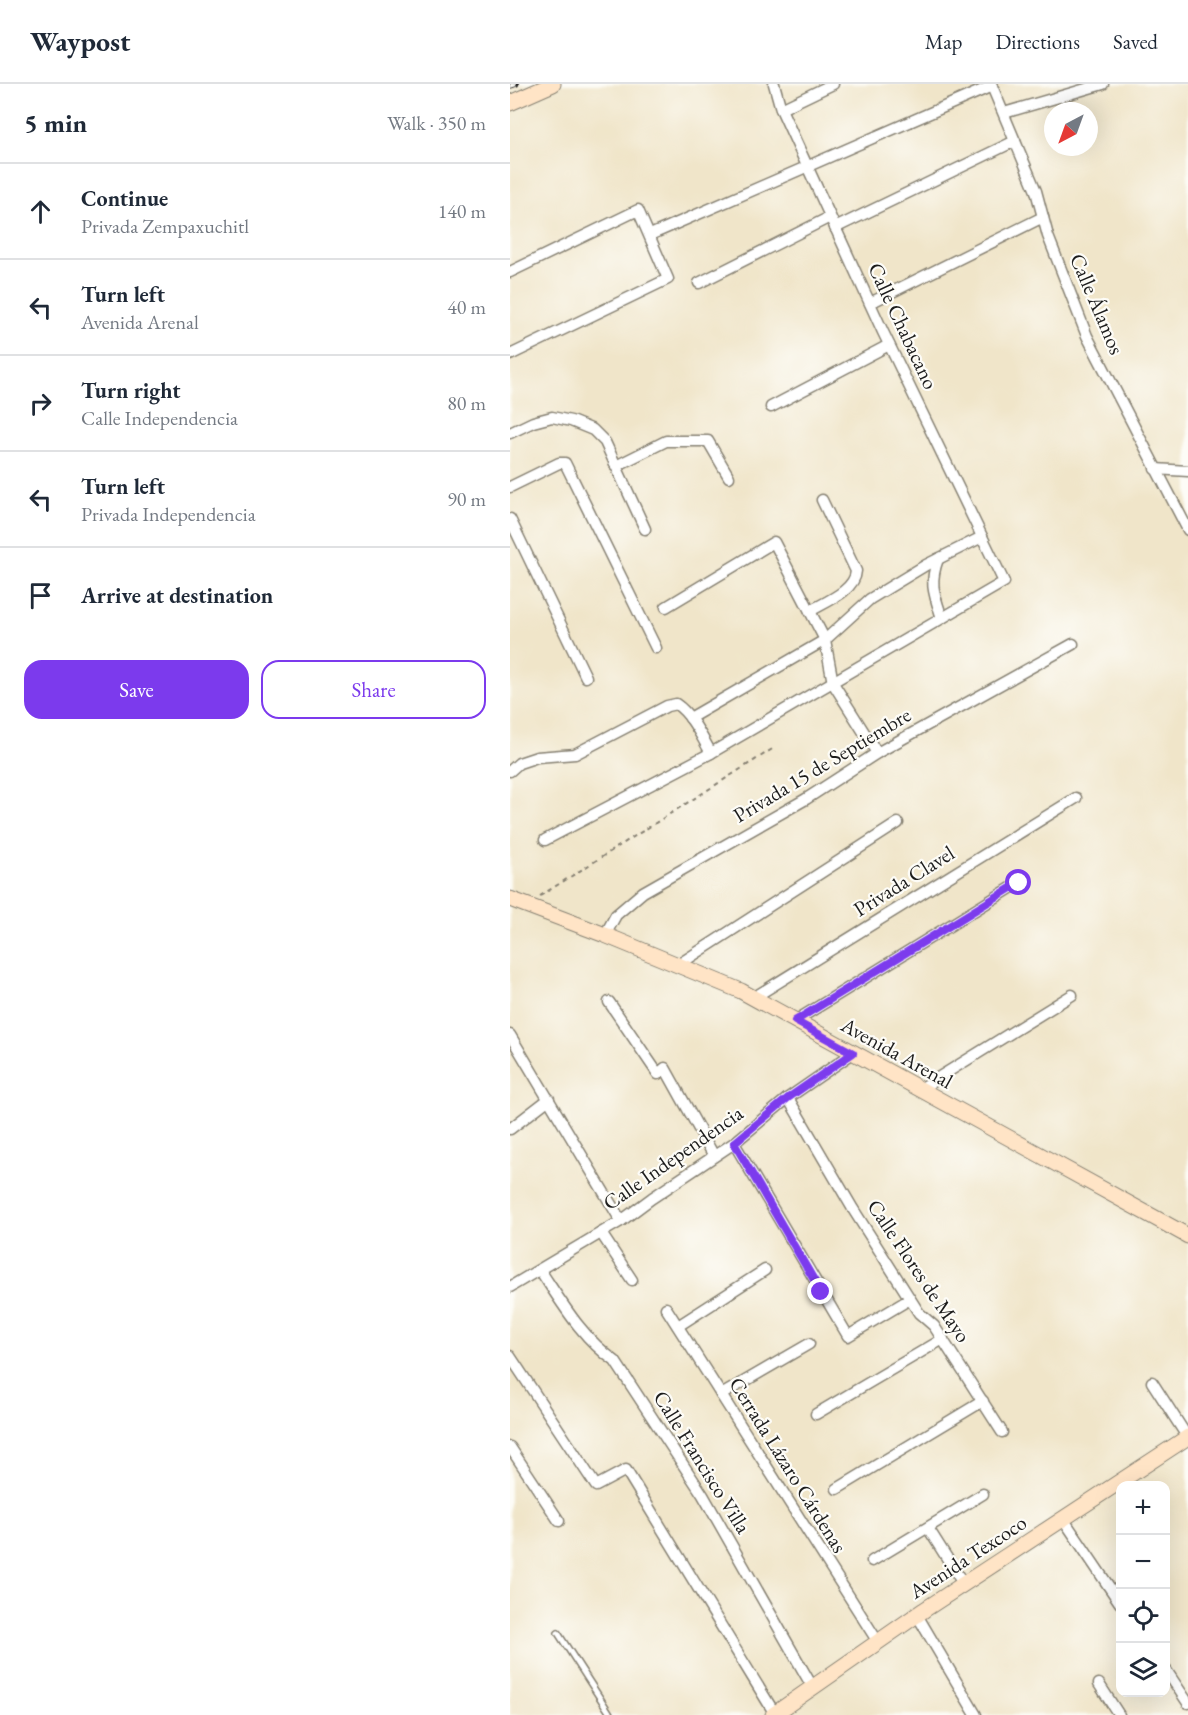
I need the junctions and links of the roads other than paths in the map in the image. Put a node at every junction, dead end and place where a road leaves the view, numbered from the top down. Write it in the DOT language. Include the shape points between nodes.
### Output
graph roads {
  1 [pos="553,84"];
  2 [pos="774,84"];
  3 [pos="833,84"];
  4 [pos="1103,84"];
  5 [pos="991,85"];
  6 [pos="510,103"];
  7 [pos="781,109"];
  8 [pos="1004,113"];
  9 [pos="1015,141"];
  10 [pos="807,165"];
  11 [pos="831,217"];
  12 [pos="1043,217"];
  13 [pos="836,228"];
  14 [pos="650,235"];
  15 [pos="510,272"];
  16 [pos="699,283"];
  17 [pos="870,303"];
  18 [pos="889,345"];
  19 [pos="510,355"];
  20 [pos="771,407"];
  21 [pos="510,433"];
  22 [pos="616,466"];
  23 [pos="1155,469"];
  24 [pos="1188,471"];
  25 [pos="729,477"];
  26 [pos="510,487"];
  27 [pos="822,500"];
  28 [pos="510,519"];
  29 [pos="645,529"];
  30 [pos="1188,530"];
  31 [pos="982,537"];
  32 [pos="938,559"];
  33 [pos="666,607"];
  34 [pos="810,611"];
  35 [pos="942,618"];
  36 [pos="825,640"];
  37 [pos="1073,644"];
  38 [pos="656,648"];
  39 [pos="586,677"];
  40 [pos="833,683"];
  41 [pos="690,718"];
  42 [pos="711,753"];
  43 [pos="877,753"];
  44 [pos="510,771"];
  45 [pos="1076,798"];
  46 [pos="898,823"];
  47 [pos="545,840"];
  48 [pos="1019,883"];
  49 [pos="510,899"];
  50 [pos="605,935"];
  51 [pos="678,965"];
  52 [pos="1072,995"];
  53 [pos="753,998"];
  54 [pos="609,1002"];
  55 [pos="795,1021"];
  56 [pos="510,1035"];
  57 [pos="515,1053"];
  58 [pos="853,1053"];
  59 [pos="920,1089"];
  60 [pos="788,1098"];
  61 [pos="549,1099"];
  62 [pos="510,1129"];
  63 [pos="734,1143"];
  64 [pos="714,1156"];
  65 [pos="621,1221"];
  66 [pos="601,1233"];
  67 [pos="1188,1236"];
  68 [pos="540,1270"];
  69 [pos="765,1270"];
  70 [pos="632,1280"];
  71 [pos="511,1284"];
  72 [pos="910,1299"];
  73 [pos="666,1308"];
  74 [pos="678,1326"];
  75 [pos="943,1339"];
  76 [pos="809,1344"];
  77 [pos="510,1356"];
  78 [pos="1152,1382"];
  79 [pos="721,1395"];
  80 [pos="983,1401"];
  81 [pos="816,1413"];
  82 [pos="1002,1432"];
  83 [pos="1188,1438"];
  84 [pos="510,1447"];
  85 [pos="837,1489"];
  86 [pos="983,1494"];
  87 [pos="1064,1520"];
  88 [pos="559,1521"];
  89 [pos="928,1528"];
  90 [pos="872,1561"];
  91 [pos="964,1585"];
  92 [pos="1116,1597"];
  93 [pos="917,1615"];
  94 [pos="558,1633"];
  95 [pos="878,1642"];
  96 [pos="1170,1676"];
  97 [pos="1099,1683"];
  98 [pos="813,1688"];
  99 [pos="1188,1703"];
  100 [pos="774,1714"];
  101 [pos="611,1715"];
  102 [pos="976,1715"];
  103 [pos="1119,1715"];
  1 -- 6 [label="main road"];
  2 -- 7 [label="street, Calle Chabacano"];
  3 -- 7 [label="street"];
  4 -- 8 [label="street"];
  5 -- 8 [label="street, Calle Álamos"];
  5 -- 10 [label="street"];
  7 -- 10 [label="street, Calle Chabacano"];
  8 -- 9 [label="street, Calle Álamos"];
  9 -- 12 [label="street, Calle Álamos"];
  9 -- 13 [label="street"];
  10 -- 11 [label="street, Calle Chabacano"];
  10 -- 14 [label="street"];
  11 -- 13 [label="street, Calle Chabacano"];
  11 -- 16 [label="street"];
  12 -- 17 [label="street"];
  12 -- 23 [label="street, Calle Álamos" via="1087,336"];
  13 -- 17 [label="street, Calle Chabacano"];
  14 -- 15 [label="street" via="638,210"];
  14 -- 19 [label="street" via="668,279"];
  17 -- 18 [label="street, Calle Chabacano"];
  18 -- 20 [label="street"];
  18 -- 31 [label="street, Calle Chabacano"];
  21 -- 22 [label="street" via="552,417 571,421 593,430 605,442"];
  22 -- 25 [label="street" via="666,441 708,441"];
  22 -- 29 [label="street"];
  23 -- 24 [label="street"];
  23 -- 30 [label="street, Calle Álamos"];
  26 -- 38 [label="street" via="559,462 565,463"];
  27 -- 34 [label="street" via="856,572 850,586"];
  28 -- 39 [label="street"];
  31 -- 32 [label="street"];
  31 -- 35 [label="street, Calle Chabacano" via="1004,582"];
  32 -- 35 [label="street" via="932,583"];
  32 -- 36 [label="street" via="870,600"];
  33 -- 34 [label="street" via="774,542"];
  34 -- 36 [label="street"];
  35 -- 40 [label="street"];
  36 -- 40 [label="street"];
  36 -- 41 [label="street"];
  37 -- 43 [label="street, Privada 15 de Septiembre"];
  40 -- 42 [label="street"];
  40 -- 43 [label="street"];
  41 -- 42 [label="street"];
  41 -- 44 [label="street" via="676,704 668,706 575,754 537,757"];
  42 -- 47 [label="street"];
  43 -- 50 [label="street, Privada 15 de Septiembre" via="806,799 643,892 616,915"];
  45 -- 53 [label="street, Privada Clavel"];
  46 -- 51 [label="street"];
  48 -- 55 [label="street"];
  49 -- 50 [label="main road, Avenida Arenal"];
  50 -- 51 [label="main road, Avenida Arenal"];
  51 -- 53 [label="main road, Avenida Arenal"];
  52 -- 59 [label="street"];
  53 -- 55 [label="main road, Avenida Arenal"];
  54 -- 64 [label="street" via="658,1074 665,1068"];
  55 -- 58 [label="main road, Avenida Arenal"];
  56 -- 57 [label="street"];
  57 -- 61 [label="street"];
  58 -- 59 [label="main road, Avenida Arenal"];
  58 -- 60 [label="street, Calle Independencia"];
  59 -- 67 [label="main road, Avenida Arenal"];
  60 -- 63 [label="street, Calle Independencia"];
  60 -- 72 [label="street, Calle Flores de Mayo"];
  61 -- 62 [label="street"];
  61 -- 65 [label="street"];
  63 -- 64 [label="street, Calle Independencia"];
  63 -- 72 [label="street" via="848,1336"];
  64 -- 65 [label="street, Calle Independencia"];
  65 -- 66 [label="street, Calle Independencia"];
  66 -- 68 [label="street, Calle Independencia"];
  66 -- 70 [label="street"];
  68 -- 71 [label="street, Calle Independencia"];
  68 -- 98 [label="street, Calle Francisco Villa" via="584,1335 615,1361 703,1495"];
  69 -- 74 [label="street"];
  72 -- 75 [label="street, Calle Flores de Mayo"];
  73 -- 74 [label="street, Cerrada Lázaro Cárdenas"];
  74 -- 79 [label="street, Cerrada Lázaro Cárdenas"];
  75 -- 80 [label="street, Calle Flores de Mayo"];
  75 -- 81 [label="street"];
  76 -- 79 [label="street"];
  77 -- 100 [label="street" via="596,1486 626,1470"];
  78 -- 83 [label="street"];
  79 -- 95 [label="street, Cerrada Lázaro Cárdenas"];
  80 -- 82 [label="street, Calle Flores de Mayo"];
  80 -- 85 [label="street"];
  83 -- 87 [label="main road, Avenida Texcoco"];
  84 -- 88 [label="street"];
  86 -- 89 [label="street"];
  87 -- 91 [label="main road, Avenida Texcoco"];
  87 -- 92 [label="street"];
  89 -- 90 [label="street"];
  89 -- 91 [label="street"];
  91 -- 93 [label="main road, Avenida Texcoco"];
  93 -- 95 [label="main road, Avenida Texcoco"];
  93 -- 102 [label="street"];
  94 -- 101 [label="lane"];
  95 -- 98 [label="main road, Avenida Texcoco"];
  96 -- 99 [label="street"];
  97 -- 103 [label="street"];
  98 -- 100 [label="main road, Avenida Texcoco"];
}
